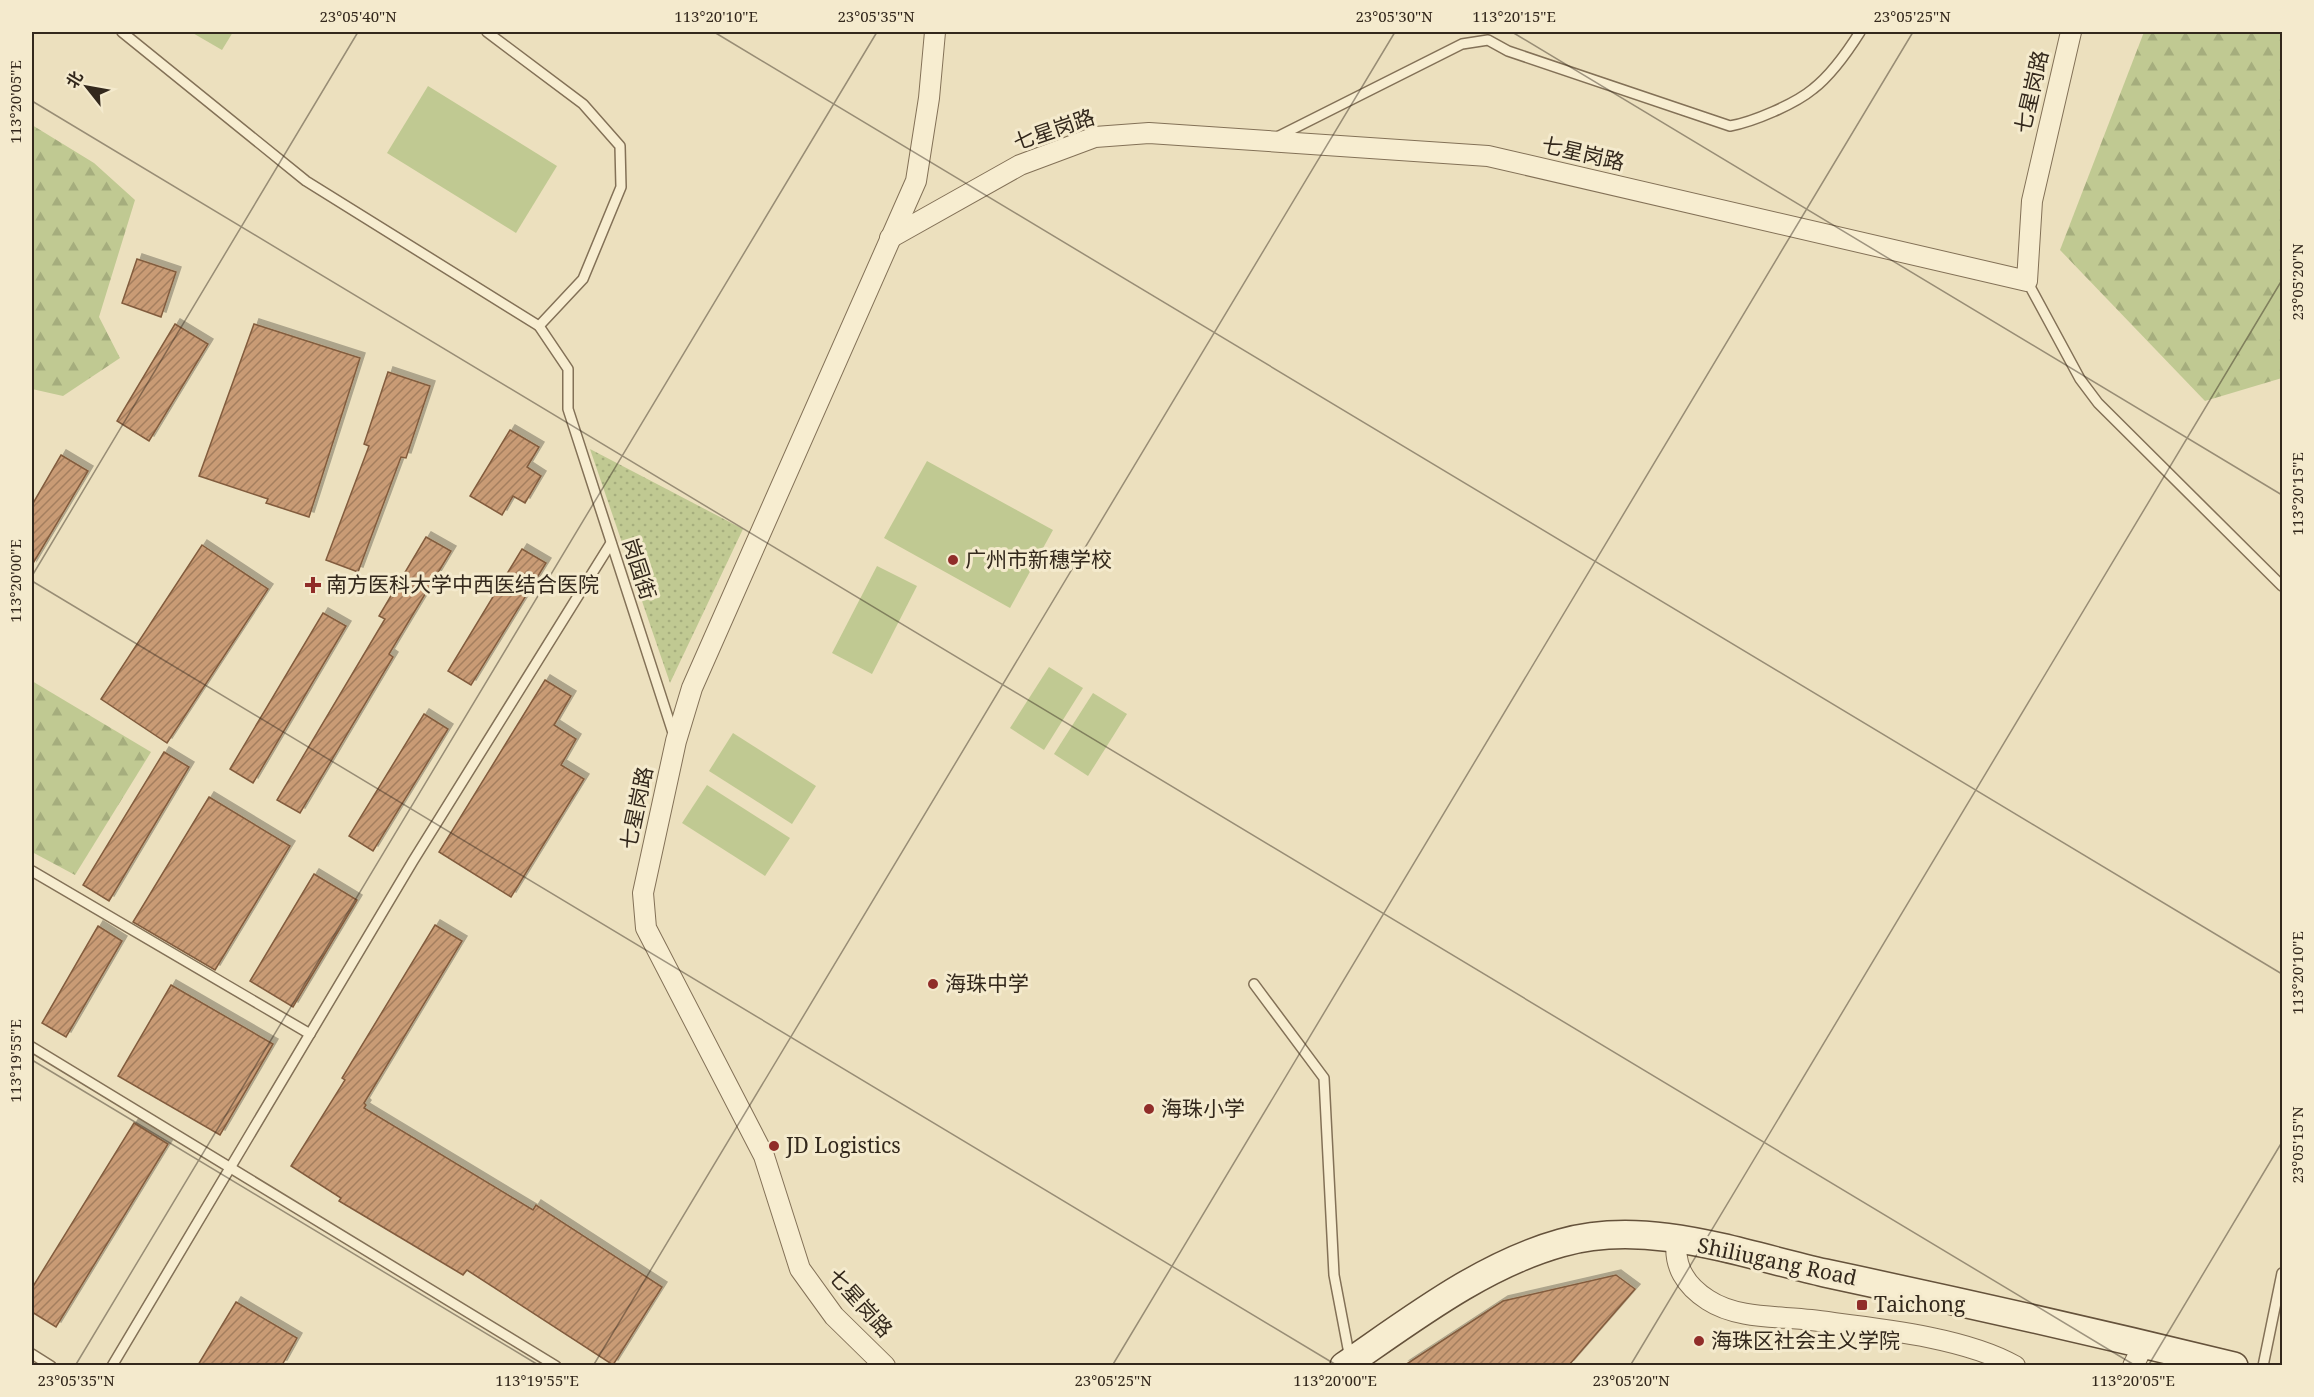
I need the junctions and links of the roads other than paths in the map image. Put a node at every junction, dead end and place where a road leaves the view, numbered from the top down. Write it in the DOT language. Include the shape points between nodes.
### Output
graph roads {
  1 [pos="122,32"];
  2 [pos="487,32"];
  3 [pos="935,32"];
  4 [pos="1860,32"];
  5 [pos="2071,32"];
  6 [pos="1267,141"];
  7 [pos="890,238"];
  8 [pos="2027,281"];
  9 [pos="538,326"];
  10 [pos="612,543"];
  11 [pos="2283,586"];
  12 [pos="676,741"];
  13 [pos="32,871"];
  14 [pos="1254,984"];
  15 [pos="310,1034"];
  16 [pos="32,1047"];
  17 [pos="231,1168"];
  18 [pos="1677,1240"];
  19 [pos="2283,1273"];
  20 [pos="32,1354"];
  21 [pos="2138,1355"];
  22 [pos="1347,1363"];
  23 [pos="51,1365"];
  24 [pos="112,1365"];
  25 [pos="556,1365"];
  26 [pos="885,1365"];
  27 [pos="2015,1365"];
  28 [pos="2234,1365"];
  29 [pos="2263,1365"];
  1 -- 9 [label="lane" via="306,181"];
  2 -- 9 [label="lane" via="583,104 620,146 621,187 583,279"];
  3 -- 7 [label="street, 七星岗路" via="916,182"];
  4 -- 6 [label="lane" via="1813,89 1751,123 1730,126 1508,51 1488,40 1462,44"];
  5 -- 8 [label="street, 七星岗路" via="2032,201"];
  6 -- 7 [label="street, 七星岗路" via="1149,133 1095,137 1020,165"];
  6 -- 8 [label="street, 七星岗路" via="1488,156"];
  7 -- 12 [label="street, 七星岗路" via="692,688"];
  8 -- 11 [label="lane" via="2080,379 2098,403"];
  9 -- 10 [label="lane, 岗园街" via="568,369 568,409"];
  10 -- 12 [label="lane, 岗园街"];
  10 -- 15 [label="lane"];
  12 -- 26 [label="street, 七星岗路" via="643,893 646,928 764,1156 800,1269 834,1316"];
  13 -- 15 [label="lane"];
  14 -- 22 [label="lane" via="1324,1078 1334,1275"];
  15 -- 17 [label="lane"];
  16 -- 17 [label="lane"];
  17 -- 24 [label="lane"];
  17 -- 25 [label="lane"];
  18 -- 21 [label="main road, Shiliugang Road"];
  18 -- 22 [label="main road, Shiliugang Road" via="1629,1234 1598,1235 1560,1243 1491,1272"];
  18 -- 27 [label="street" via="1680,1272 1708,1300 1723,1307 1936,1340 1984,1352"];
  19 -- 29 [label="lane"];
  20 -- 23 [label="lane"];
  21 -- 28 [label="main road, Shiliugang Road"];
}
